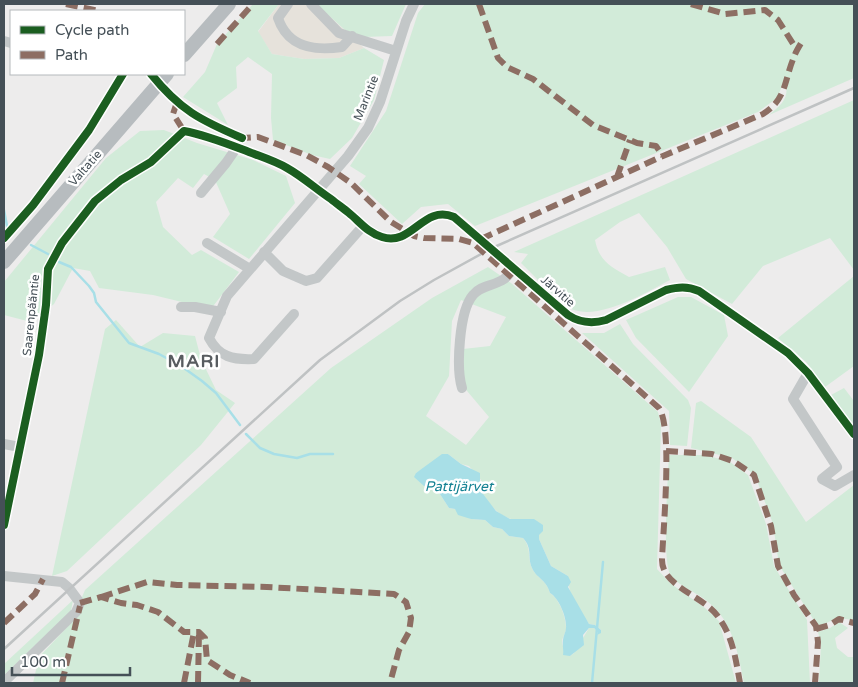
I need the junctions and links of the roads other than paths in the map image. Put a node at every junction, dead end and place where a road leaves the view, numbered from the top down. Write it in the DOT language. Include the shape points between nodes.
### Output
graph roads {
  1 [pos="229,4"];
  2 [pos="288,4"];
  3 [pos="311,4"];
  4 [pos="414,4"];
  5 [pos="352,36"];
  6 [pos="396,50"];
  7 [pos="185,54"];
  8 [pos="166,75"];
  9 [pos="237,148"];
  10 [pos="318,190"];
  11 [pos="201,192"];
  12 [pos="363,226"];
  13 [pos="207,243"];
  14 [pos="264,252"];
  15 [pos="4,262"];
  16 [pos="514,268"];
  17 [pos="250,269"];
  18 [pos="181,308"];
  19 [pos="221,312"];
  20 [pos="294,314"];
  21 [pos="808,373"];
  22 [pos="462,388"];
  23 [pos="854,434"];
  24 [pos="4,444"];
  25 [pos="20,447"];
  26 [pos="854,475"];
  27 [pos="4,525"];
  28 [pos="4,576"];
  29 [pos="4,682"];
  1 -- 7 [label="highway"];
  2 -- 5 [label="street" via="278,18 282,29 292,40 307,47 326,49 342,47"];
  3 -- 5 [label="street" via="339,33"];
  4 -- 6 [label="street, Marintie"];
  5 -- 6 [label="street"];
  6 -- 10 [label="street, Marintie" via="380,102 368,128"];
  8 -- 15 [label="highway, Valtatie"];
  9 -- 10 [label="street, Saarenpääntie" via="286,167"];
  9 -- 11 [label="street"];
  9 -- 25 [label="street, Saarenpääntie" via="184,131 151,162 95,201 62,243 48,269 39,355"];
  10 -- 12 [label="street, Järvitie"];
  10 -- 14 [label="street, Marintie"];
  12 -- 14 [label="street" via="317,278 306,281 283,271"];
  12 -- 16 [label="street, Järvitie" via="377,235 394,238 408,233 432,216 448,214"];
  13 -- 17 [label="street"];
  14 -- 17 [label="street, Marintie"];
  16 -- 21 [label="street, Järvitie" via="568,315 583,322 606,320 666,290 691,288 788,353"];
  16 -- 22 [label="street" via="504,279 473,294 468,302 459,351 458,375"];
  17 -- 19 [label="street, Marintie" via="228,296"];
  18 -- 19 [label="street"];
  19 -- 20 [label="street, Marintie" via="209,338 214,347 237,360 254,359"];
  21 -- 23 [label="street, Järvitie"];
  21 -- 26 [label="street" via="793,399 837,467 822,479 835,486"];
  24 -- 25 [label="street"];
  25 -- 27 [label="street, Saarenpääntie"];
  28 -- 29 [label="street" via="62,582 80,603 64,624"];
}
